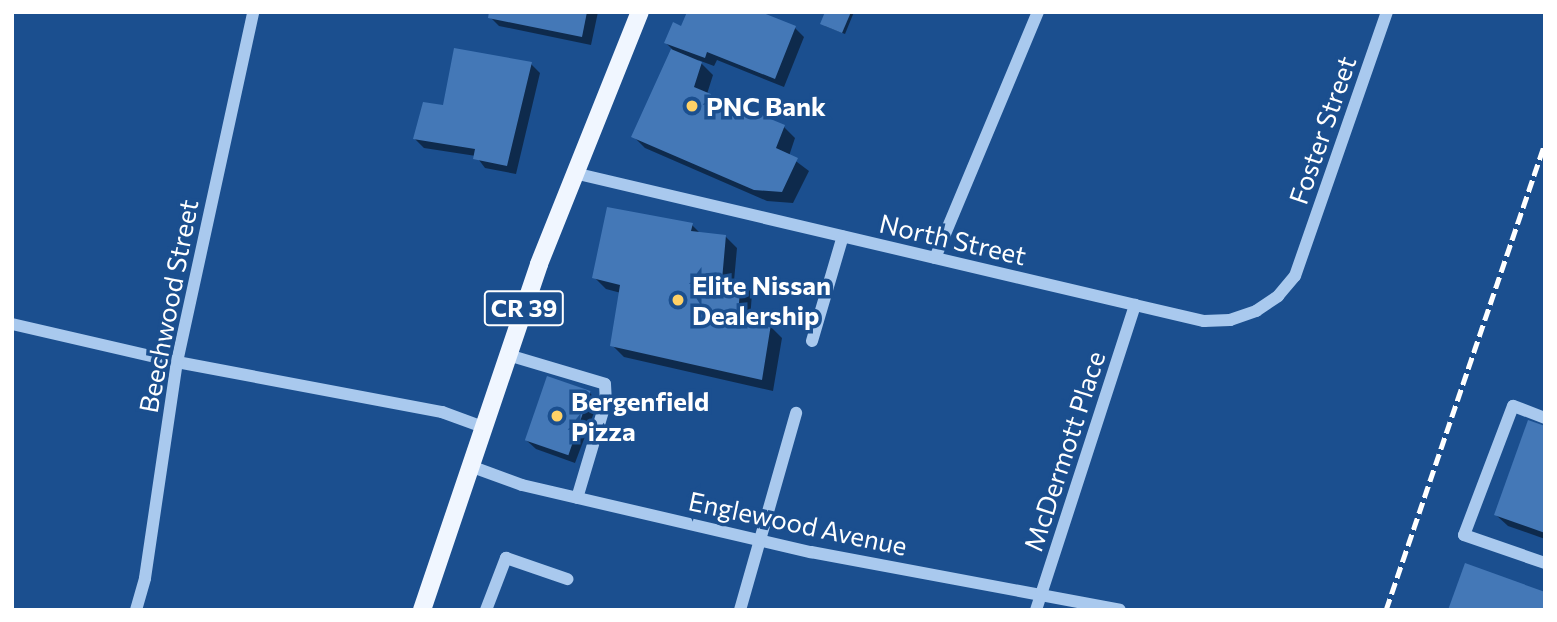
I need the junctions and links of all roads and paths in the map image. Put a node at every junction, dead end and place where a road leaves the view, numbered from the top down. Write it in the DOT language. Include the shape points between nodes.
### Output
graph roads {
  1 [pos="253,12"];
  2 [pos="640,12"];
  3 [pos="1038,12"];
  4 [pos="1387,12"];
  5 [pos="574,173"];
  6 [pos="843,236"];
  7 [pos="935,258"];
  8 [pos="1301,262"];
  9 [pos="1135,306"];
  10 [pos="12,324"];
  11 [pos="812,341"];
  12 [pos="508,355"];
  13 [pos="177,362"];
  14 [pos="796,413"];
  15 [pos="1545,418"];
  16 [pos="483,427"];
  17 [pos="470,467"];
  18 [pos="578,498"];
  19 [pos="762,541"];
  20 [pos="1545,563"];
  21 [pos="567,579"];
  22 [pos="1041,595"];
  23 [pos="136,610"];
  24 [pos="422,610"];
  25 [pos="486,610"];
  26 [pos="740,610"];
  27 [pos="1036,610"];
  28 [pos="1120,610"];
  1 -- 13 [label="street, Beechwood Street"];
  2 -- 5 [label="main road, CR 39"];
  3 -- 7 [label="street"];
  4 -- 8 [label="street, Foster Street"];
  5 -- 6 [label="street, North Street"];
  5 -- 12 [label="main road, CR 39"];
  6 -- 7 [label="street, North Street"];
  6 -- 11 [label="street"];
  7 -- 9 [label="street, North Street"];
  8 -- 9 [label="street, North Street" via="1278,296 1256,311 1230,320 1204,321"];
  9 -- 22 [label="street, McDermott Place"];
  10 -- 13 [label="street"];
  12 -- 16 [label="main road, CR 39"];
  12 -- 18 [label="street" via="604,384 606,401"];
  13 -- 16 [label="street" via="442,412"];
  13 -- 23 [label="street, Beechwood Street" via="145,578"];
  14 -- 19 [label="street"];
  15 -- 20 [label="street" via="1513,406 1464,536"];
  16 -- 17 [label="main road, CR 39"];
  17 -- 18 [label="street, Englewood Avenue"];
  17 -- 24 [label="main road, CR 39"];
  18 -- 19 [label="street, Englewood Avenue"];
  19 -- 22 [label="street, Englewood Avenue"];
  19 -- 26 [label="street"];
  21 -- 25 [label="street" via="506,558"];
  22 -- 27 [label="street, McDermott Place"];
  22 -- 28 [label="street, Englewood Avenue"];
}
